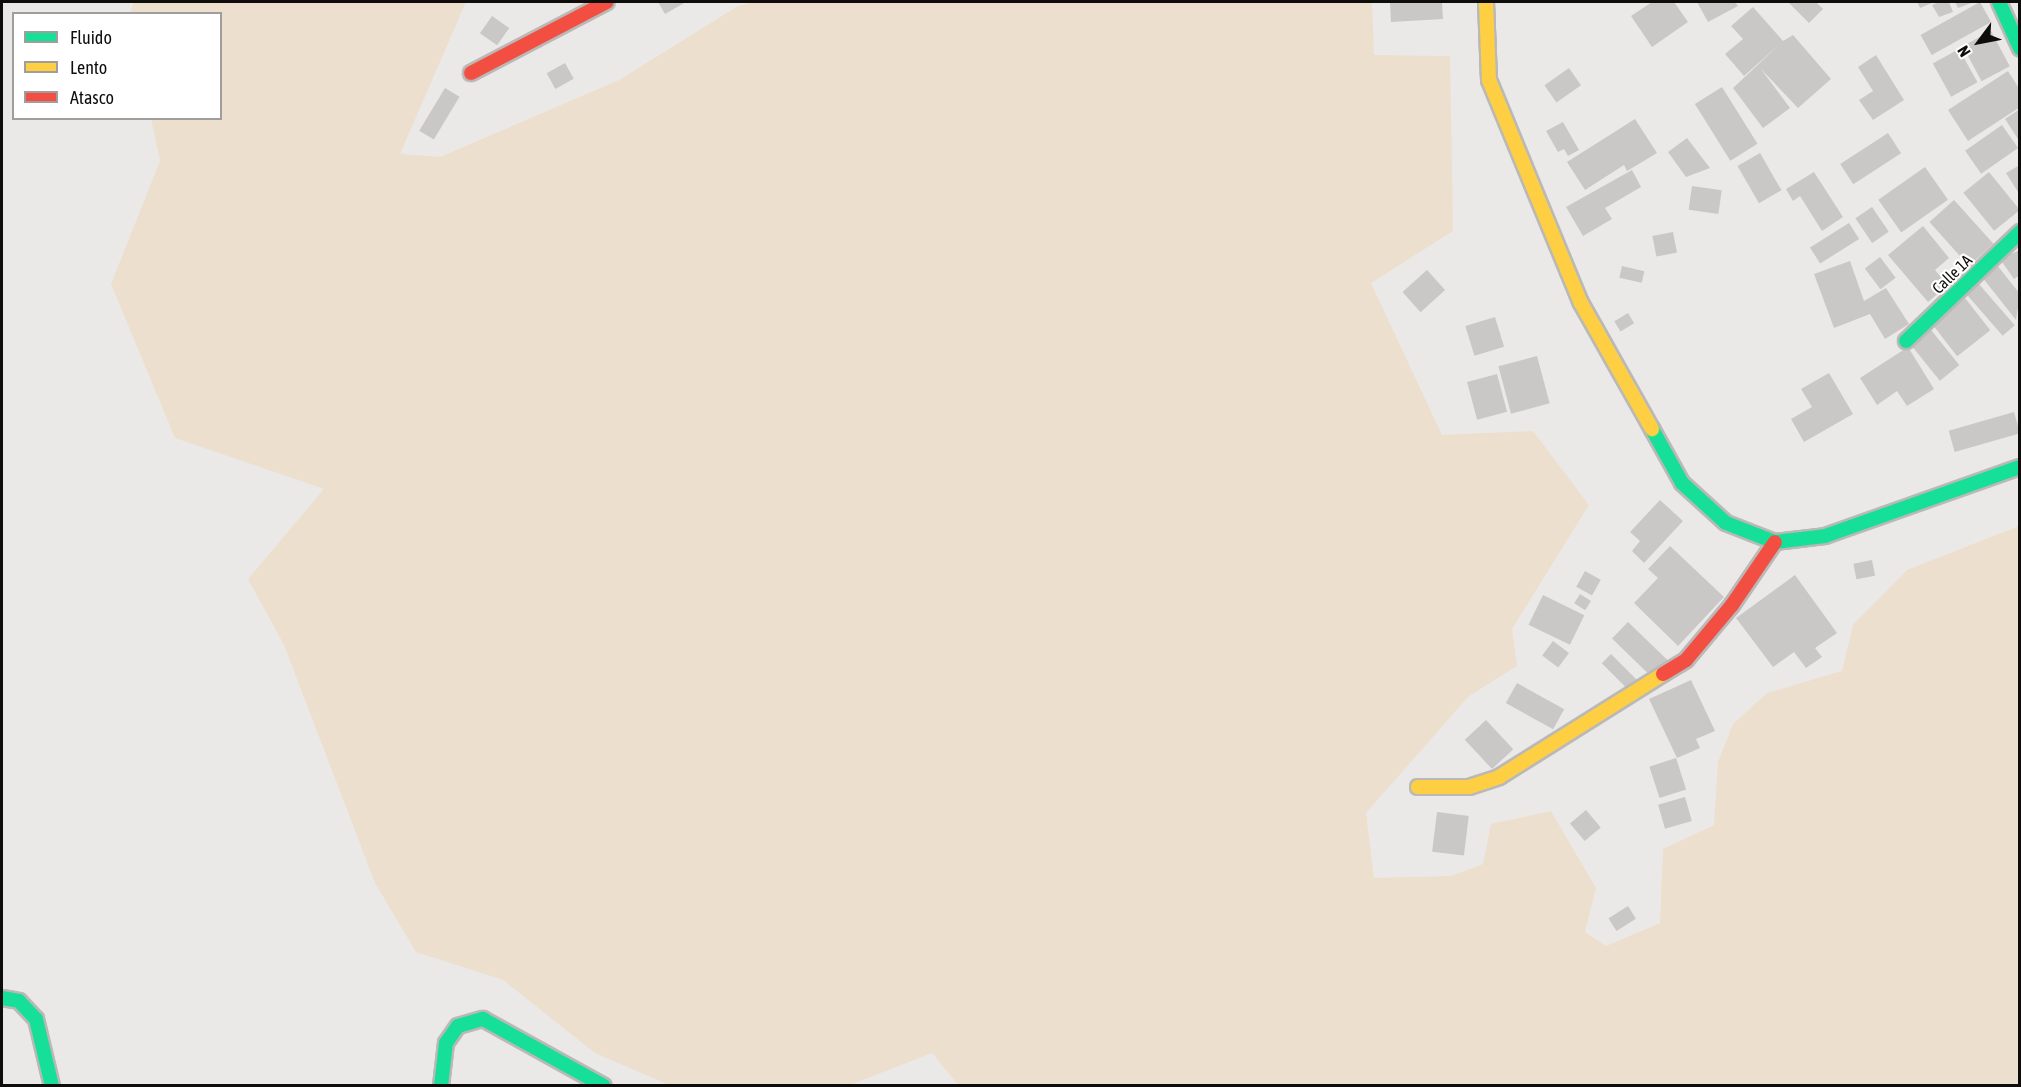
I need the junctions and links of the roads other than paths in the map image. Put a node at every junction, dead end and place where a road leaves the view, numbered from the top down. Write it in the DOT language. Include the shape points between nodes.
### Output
graph roads {
  1 [pos="608,2"];
  2 [pos="1486,2"];
  3 [pos="1999,2"];
  4 [pos="2019,48"];
  5 [pos="471,73"];
  6 [pos="2019,232"];
  7 [pos="1906,341"];
  8 [pos="2019,467"];
  9 [pos="1775,542"];
  10 [pos="1418,787"];
  11 [pos="2,998"];
  12 [pos="52,1086"];
  13 [pos="441,1086"];
  14 [pos="604,1086"];
  1 -- 5 [label="street"];
  2 -- 9 [label="street" via="1489,80 1581,303 1644,420 1690,491 1726,523"];
  3 -- 4 [label="street"];
  6 -- 7 [label="street, Calle 1A"];
  8 -- 9 [label="street" via="1825,536"];
  9 -- 10 [label="street" via="1732,605 1686,660 1499,777 1469,787"];
  11 -- 12 [label="street" via="18,1001 36,1019"];
  13 -- 14 [label="street" via="446,1044 458,1026 483,1018"];
}
